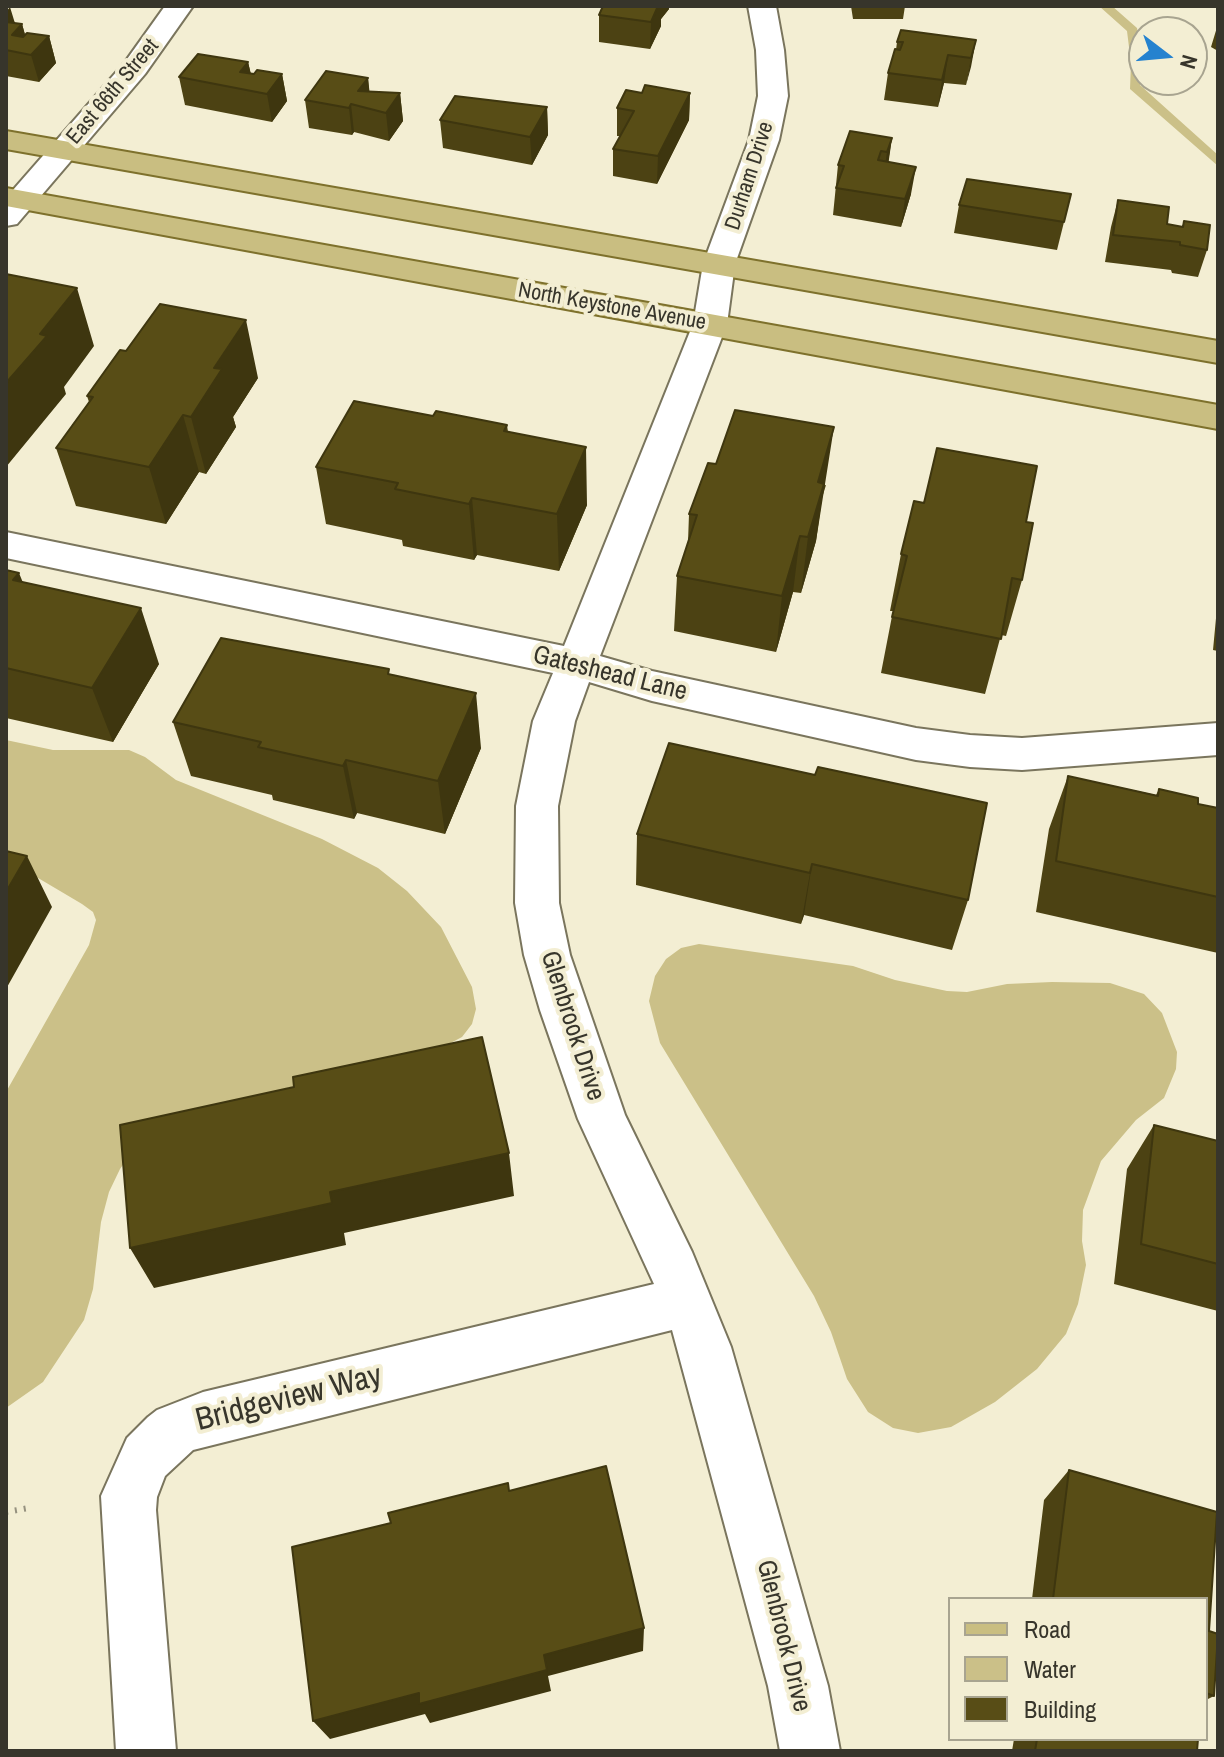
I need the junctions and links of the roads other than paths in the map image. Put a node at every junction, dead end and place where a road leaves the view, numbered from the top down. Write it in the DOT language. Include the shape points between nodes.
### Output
graph roads {
  1 [pos="179,6"];
  2 [pos="762,6"];
  3 [pos="6,140"];
  4 [pos="65,150"];
  5 [pos="11,205"];
  6 [pos="715,295"];
  7 [pos="1218,352"];
  8 [pos="1218,417"];
  9 [pos="6,545"];
  10 [pos="574,663"];
  11 [pos="1218,739"];
  12 [pos="686,1301"];
  13 [pos="146,1751"];
  14 [pos="810,1751"];
  1 -- 4 [label="street, East 66th Street"];
  2 -- 6 [label="street, Durham Drive" via="773,72 772,106"];
  3 -- 4 [label="main road, North Keystone Avenue"];
  4 -- 5 [label="street, East 66th Street"];
  4 -- 6 [label="main road, North Keystone Avenue"];
  5 -- 6 [label="main road, North Keystone Avenue"];
  6 -- 7 [label="main road, North Keystone Avenue"];
  6 -- 8 [label="main road, North Keystone Avenue"];
  6 -- 10 [label="street, Glenbrook Drive"];
  9 -- 10 [label="street, Gateshead Lane"];
  10 -- 11 [label="street, Gateshead Lane" via="861,733 970,751 1074,752"];
  10 -- 12 [label="street, Glenbrook Drive" via="554,721 537,806 537,903 563,1010 602,1119"];
  12 -- 13 [label="street, Bridgeview Way" via="203,1419 167,1436 146,1457 128,1510"];
  12 -- 14 [label="street, Glenbrook Drive" via="729,1427 798,1686"];
}
